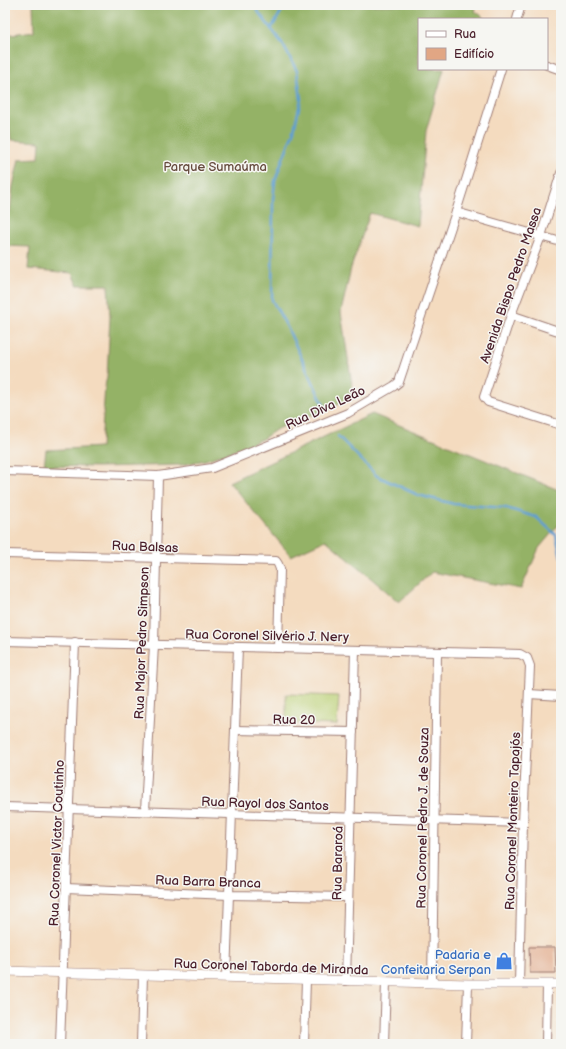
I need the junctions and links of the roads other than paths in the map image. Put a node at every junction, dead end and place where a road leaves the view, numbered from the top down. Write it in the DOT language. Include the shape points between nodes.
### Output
graph roads {
  1 [pos="521,5"];
  2 [pos="517,18"];
  3 [pos="548,65"];
  4 [pos="501,70"];
  5 [pos="561,70"];
  6 [pos="561,173"];
  7 [pos="456,212"];
  8 [pos="541,236"];
  9 [pos="561,242"];
  10 [pos="511,315"];
  11 [pos="561,332"];
  12 [pos="561,425"];
  13 [pos="5,472"];
  14 [pos="158,476"];
  15 [pos="5,554"];
  16 [pos="155,558"];
  17 [pos="5,641"];
  18 [pos="75,642"];
  19 [pos="154,644"];
  20 [pos="238,647"];
  21 [pos="278,648"];
  22 [pos="355,650"];
  23 [pos="437,653"];
  24 [pos="527,658"];
  25 [pos="529,694"];
  26 [pos="561,696"];
  27 [pos="235,730"];
  28 [pos="353,732"];
  29 [pos="5,807"];
  30 [pos="69,809"];
  31 [pos="145,811"];
  32 [pos="232,814"];
  33 [pos="350,818"];
  34 [pos="433,821"];
  35 [pos="523,823"];
  36 [pos="66,888"];
  37 [pos="229,895"];
  38 [pos="348,897"];
  39 [pos="5,971"];
  40 [pos="63,973"];
  41 [pos="143,975"];
  42 [pos="226,977"];
  43 [pos="306,980"];
  44 [pos="346,981"];
  45 [pos="386,982"];
  46 [pos="432,983"];
  47 [pos="468,984"];
  48 [pos="520,984"];
  49 [pos="547,984"];
  50 [pos="561,984"];
  51 [pos="60,1044"];
  52 [pos="141,1044"];
  53 [pos="304,1044"];
  54 [pos="384,1044"];
  55 [pos="466,1044"];
  56 [pos="546,1044"];
  1 -- 2 [label="street"];
  3 -- 5 [label="street"];
  4 -- 7 [label="street, Rua Diva Leão"];
  6 -- 8 [label="street, Avenida Bispo Pedro Massa"];
  7 -- 8 [label="street"];
  7 -- 14 [label="street, Rua Diva Leão" via="399,382 348,413 212,468"];
  8 -- 9 [label="street"];
  8 -- 10 [label="street, Avenida Bispo Pedro Massa"];
  10 -- 11 [label="street"];
  10 -- 12 [label="street, Avenida Bispo Pedro Massa" via="484,399"];
  13 -- 14 [label="street, Rua Diva Leão"];
  14 -- 16 [label="street, Rua Major Pedro Simpson"];
  15 -- 16 [label="street, Rua Balsas"];
  16 -- 19 [label="street, Rua Major Pedro Simpson"];
  16 -- 21 [label="street, Rua Balsas" via="276,561 280,569"];
  17 -- 18 [label="street, Rua Coronel Silvério J. Nery"];
  18 -- 19 [label="street, Rua Coronel Silvério J. Nery"];
  18 -- 30 [label="street, Rua Coronel Victor Coutinho"];
  19 -- 20 [label="street, Rua Coronel Silvério J. Nery"];
  19 -- 31 [label="street, Rua Major Pedro Simpson"];
  20 -- 21 [label="street, Rua Coronel Silvério J. Nery"];
  20 -- 27 [label="street"];
  21 -- 22 [label="street, Rua Coronel Silvério J. Nery"];
  22 -- 23 [label="street, Rua Coronel Silvério J. Nery"];
  22 -- 28 [label="street, Rua Bararoá"];
  23 -- 24 [label="street, Rua Coronel Silvério J. Nery" via="520,654"];
  23 -- 34 [label="street, Rua Coronel Pedro J. de Souza"];
  24 -- 25 [label="street, Rua Coronel Monteiro Tapajós" via="530,666"];
  25 -- 26 [label="street"];
  25 -- 35 [label="street, Rua Coronel Monteiro Tapajós"];
  27 -- 28 [label="street, Rua 20"];
  27 -- 32 [label="street"];
  28 -- 33 [label="street, Rua Bararoá"];
  29 -- 30 [label="street, Rua Rayol dos Santos"];
  30 -- 31 [label="street, Rua Rayol dos Santos"];
  30 -- 36 [label="street, Rua Coronel Victor Coutinho"];
  31 -- 32 [label="street, Rua Rayol dos Santos"];
  32 -- 33 [label="street, Rua Rayol dos Santos"];
  32 -- 37 [label="street"];
  33 -- 34 [label="street, Rua Rayol dos Santos"];
  33 -- 38 [label="street, Rua Bararoá"];
  34 -- 35 [label="street, Rua Rayol dos Santos"];
  34 -- 46 [label="street, Rua Coronel Pedro J. de Souza"];
  35 -- 48 [label="street, Rua Coronel Monteiro Tapajós"];
  36 -- 37 [label="street, Rua Barra Branca"];
  36 -- 40 [label="street, Rua Coronel Victor Coutinho"];
  37 -- 38 [label="street, Rua Barra Branca"];
  37 -- 42 [label="street"];
  38 -- 44 [label="street, Rua Bararoá"];
  39 -- 40 [label="street, Rua Coronel Taborda de Miranda"];
  40 -- 41 [label="street, Rua Coronel Taborda de Miranda"];
  40 -- 51 [label="street, Rua Coronel Victor Coutinho"];
  41 -- 42 [label="street, Rua Coronel Taborda de Miranda"];
  41 -- 52 [label="street"];
  42 -- 43 [label="street, Rua Coronel Taborda de Miranda"];
  43 -- 44 [label="street, Rua Coronel Taborda de Miranda"];
  43 -- 53 [label="street"];
  44 -- 45 [label="street, Rua Coronel Taborda de Miranda"];
  45 -- 46 [label="street, Rua Coronel Taborda de Miranda"];
  45 -- 54 [label="street"];
  46 -- 47 [label="street, Rua Coronel Taborda de Miranda"];
  47 -- 48 [label="street, Rua Coronel Taborda de Miranda"];
  47 -- 55 [label="street"];
  48 -- 49 [label="street, Rua Coronel Taborda de Miranda"];
  49 -- 50 [label="street, Rua Coronel Taborda de Miranda"];
  49 -- 56 [label="street"];
}
